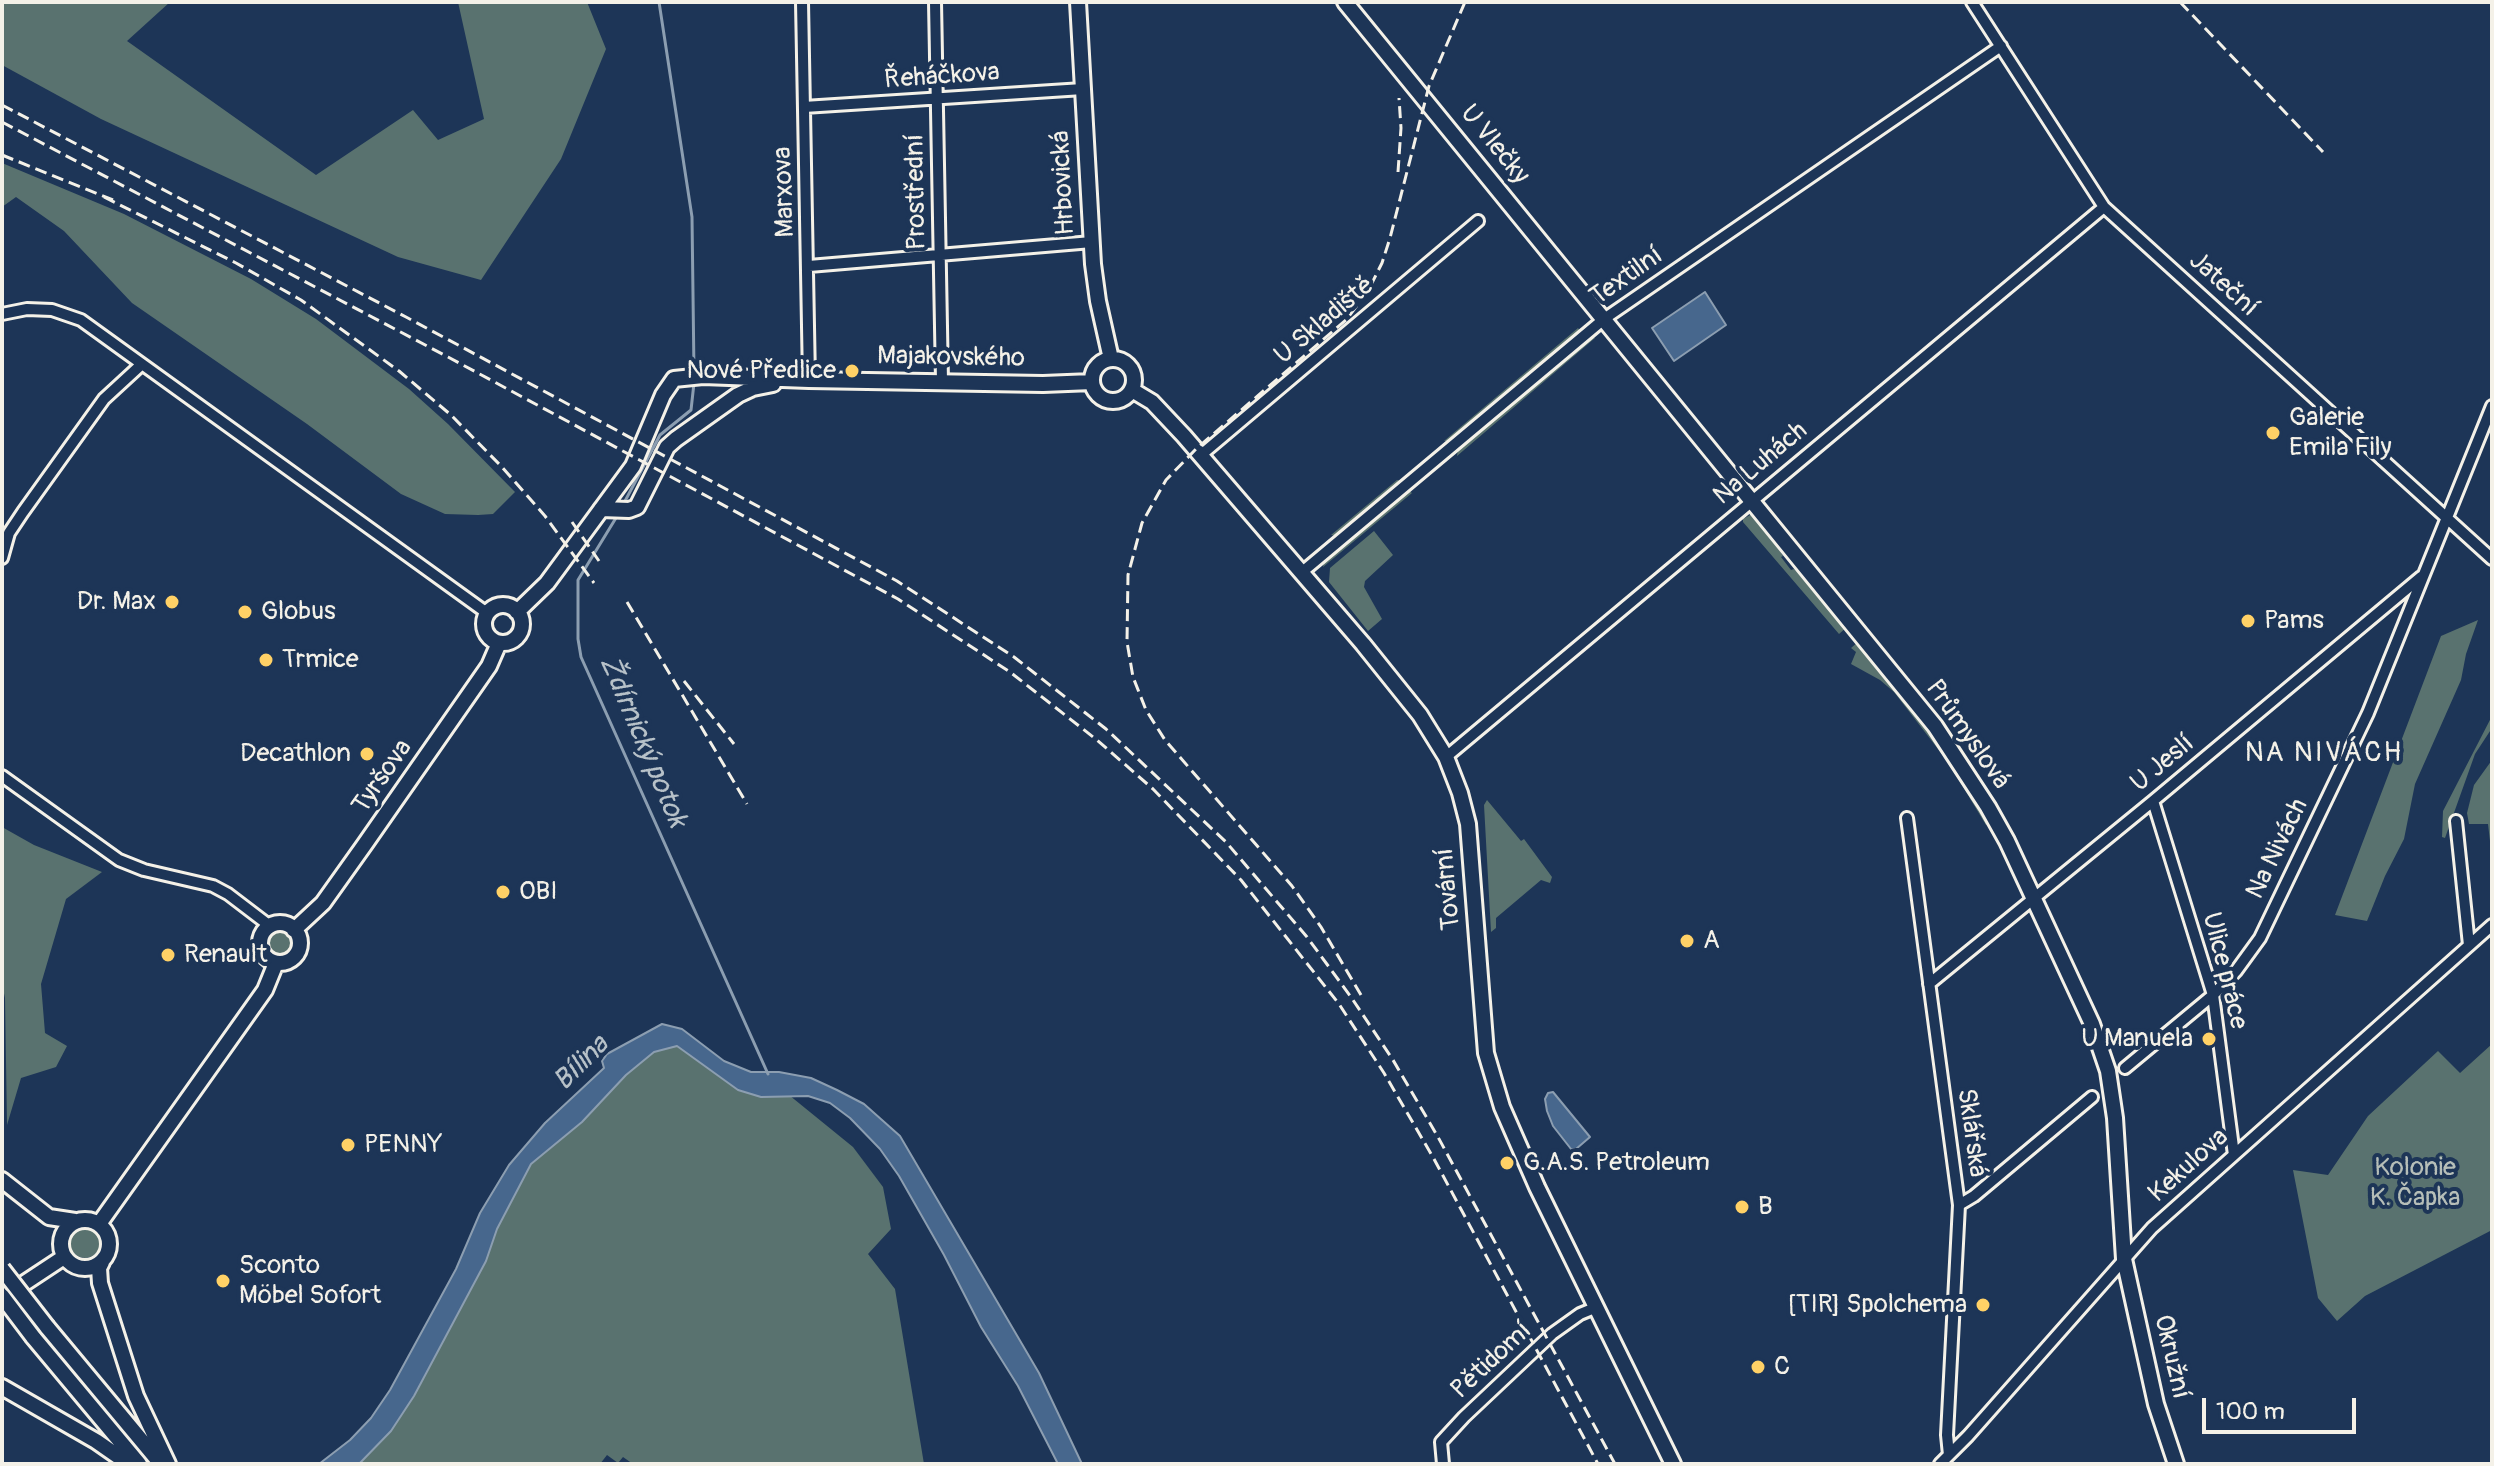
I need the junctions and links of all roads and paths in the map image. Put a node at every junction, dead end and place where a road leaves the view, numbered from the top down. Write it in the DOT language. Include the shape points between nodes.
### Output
graph roads {
  1 [pos="802,2"];
  2 [pos="935,2"];
  3 [pos="1078,2"];
  4 [pos="1345,2"];
  5 [pos="1972,2"];
  6 [pos="2001,46"];
  7 [pos="1083,89"];
  8 [pos="938,100"];
  9 [pos="804,107"];
  10 [pos="2104,207"];
  11 [pos="1478,221"];
  12 [pos="1092,242"];
  13 [pos="939,255"];
  14 [pos="809,266"];
  15 [pos="2,314"];
  16 [pos="1604,319"];
  17 [pos="1111,359"];
  18 [pos="142,364"];
  19 [pos="809,380"];
  20 [pos="942,381"];
  21 [pos="1092,382"];
  22 [pos="1132,390"];
  23 [pos="2492,406"];
  24 [pos="655,413"];
  25 [pos="1201,455"];
  26 [pos="1752,500"];
  27 [pos="615,510"];
  28 [pos="2447,517"];
  29 [pos="2,558"];
  30 [pos="2492,559"];
  31 [pos="1301,573"];
  32 [pos="2422,576"];
  33 [pos="517,612"];
  34 [pos="487,613"];
  35 [pos="499,643"];
  36 [pos="1446,757"];
  37 [pos="2,776"];
  38 [pos="2153,801"];
  39 [pos="1907,818"];
  40 [pos="2456,821"];
  41 [pos="2033,897"];
  42 [pos="2492,925"];
  43 [pos="270,926"];
  44 [pos="294,930"];
  45 [pos="2469,945"];
  46 [pos="276,963"];
  47 [pos="1929,984"];
  48 [pos="2213,995"];
  49 [pos="2125,1068"];
  50 [pos="2092,1097"];
  51 [pos="2234,1155"];
  52 [pos="2,1180"];
  53 [pos="1959,1205"];
  54 [pos="75,1221"];
  55 [pos="99,1224"];
  56 [pos="64,1257"];
  57 [pos="2124,1259"];
  58 [pos="102,1262"];
  59 [pos="2,1269"];
  60 [pos="2,1297"];
  61 [pos="1597,1307"];
  62 [pos="2,1387"];
  63 [pos="1949,1455"];
  64 [pos="129,1464"];
  65 [pos="139,1464"];
  66 [pos="161,1464"];
  67 [pos="168,1464"];
  68 [pos="1443,1464"];
  69 [pos="1673,1464"];
  70 [pos="1940,1464"];
  71 [pos="2176,1464"];
  1 -- 9 [label="street, Marxova"];
  2 -- 8 [label="street, Prostřední"];
  3 -- 7 [label="main road, Hrbovická"];
  4 -- 16 [label="main road, U Vlečky"];
  5 -- 6 [label="street, Jateční"];
  6 -- 10 [label="street, Jateční"];
  6 -- 16 [label="street, Textilní"];
  7 -- 8 [label="street, Řeháčkova"];
  7 -- 12 [label="main road, Hrbovická"];
  8 -- 9 [label="street, Řeháčkova"];
  8 -- 13 [label="street, Prostřední"];
  9 -- 14 [label="street, Marxova"];
  10 -- 26 [label="street, Na Luhách"];
  10 -- 28 [label="street, Jateční"];
  11 -- 25 [label="street, U Skladiště"];
  12 -- 13 [label="street"];
  12 -- 17 [label="main road, Hrbovická"];
  13 -- 14 [label="street"];
  13 -- 20 [label="street, Prostřední"];
  14 -- 19 [label="street, Marxova"];
  15 -- 18 [label="street" via="52,310 81,320"];
  16 -- 26 [label="main road, Průmyslová"];
  16 -- 31 [label="street, Textilní"];
  17 -- 21 [label="main road" via="1096,368"];
  17 -- 22 [label="main road" via="1129,366"];
  18 -- 29 [label="street" via="104,399 9,533"];
  18 -- 34 [label="street"];
  19 -- 20 [label="main road, Majakovského"];
  19 -- 24 [label="main road, Majakovského" via="685,376 674,379"];
  19 -- 27 [label="main road, Majakovského" via="738,395 667,447 640,503"];
  20 -- 21 [label="main road, Majakovského"];
  21 -- 22 [label="main road" via="1109,400"];
  22 -- 25 [label="main road, Tovární" via="1152,402"];
  23 -- 28 [label="street, Na Nivách"];
  24 -- 27 [label="main road, Tyršova"];
  25 -- 31 [label="main road, Tovární"];
  26 -- 36 [label="street, Na Luhách"];
  26 -- 41 [label="main road, Průmyslová" via="1954,752 1999,826"];
  27 -- 33 [label="main road, Tyršova"];
  28 -- 30 [label="street, Jateční"];
  28 -- 32 [label="street, Na Nivách"];
  31 -- 36 [label="main road, Tovární" via="1397,685"];
  32 -- 38 [label="street, U Jeslí"];
  32 -- 48 [label="street, Na Nivách" via="2368,713 2260,938"];
  33 -- 34 [label="main road" via="503,605"];
  33 -- 35 [label="main road, Tyršova" via="519,634 511,642"];
  34 -- 35 [label="main road" via="485,631"];
  35 -- 44 [label="main road, Tyršova" via="489,666 365,844 313,915"];
  36 -- 61 [label="main road, Tovární" via="1468,824 1486,1053 1494,1083 1507,1123"];
  37 -- 43 [label="street" via="119,860 213,886"];
  38 -- 41 [label="street, U Jeslí"];
  38 -- 48 [label="street, Ulice práce"];
  39 -- 47 [label="street, Sklářská"];
  40 -- 45 [label="street"];
  41 -- 47 [label="street, U Jeslí"];
  41 -- 57 [label="main road, Průmyslová" via="2108,1071"];
  42 -- 45 [label="street, Kekulova"];
  43 -- 44 [label="main road" via="280,923"];
  43 -- 46 [label="main road" via="260,945"];
  44 -- 46 [label="main road, Tyršova" via="300,942 296,954"];
  45 -- 51 [label="street, Kekulova"];
  46 -- 55 [label="main road, Tyršova" via="265,990"];
  47 -- 53 [label="street, Sklářská"];
  48 -- 49 [label="street, Na Nivách"];
  48 -- 51 [label="street, Ulice práce"];
  50 -- 53 [label="street"];
  51 -- 57 [label="street, Kekulova"];
  52 -- 54 [label="main road" via="49,1217"];
  53 -- 63 [label="street, Sklářská"];
  54 -- 55 [label="main road"];
  54 -- 56 [label="main road" via="61,1237"];
  55 -- 58 [label="main road" via="109,1243"];
  56 -- 58 [label="main road" via="80,1268"];
  56 -- 60 [label="main road"];
  57 -- 63 [label="street, Kekulova"];
  57 -- 71 [label="main road, Okružní" via="2156,1404"];
  58 -- 67 [label="main road" via="100,1283 136,1396"];
  59 -- 66 [label="main road, bridge"];
  60 -- 65 [label="main road, bridge"];
  61 -- 68 [label="street, Pětidomí" via="1552,1334 1464,1417 1441,1442"];
  61 -- 69 [label="main road, Tovární"];
  62 -- 64 [label="main road"];
  63 -- 70 [label="street, Kekulova"];
}
